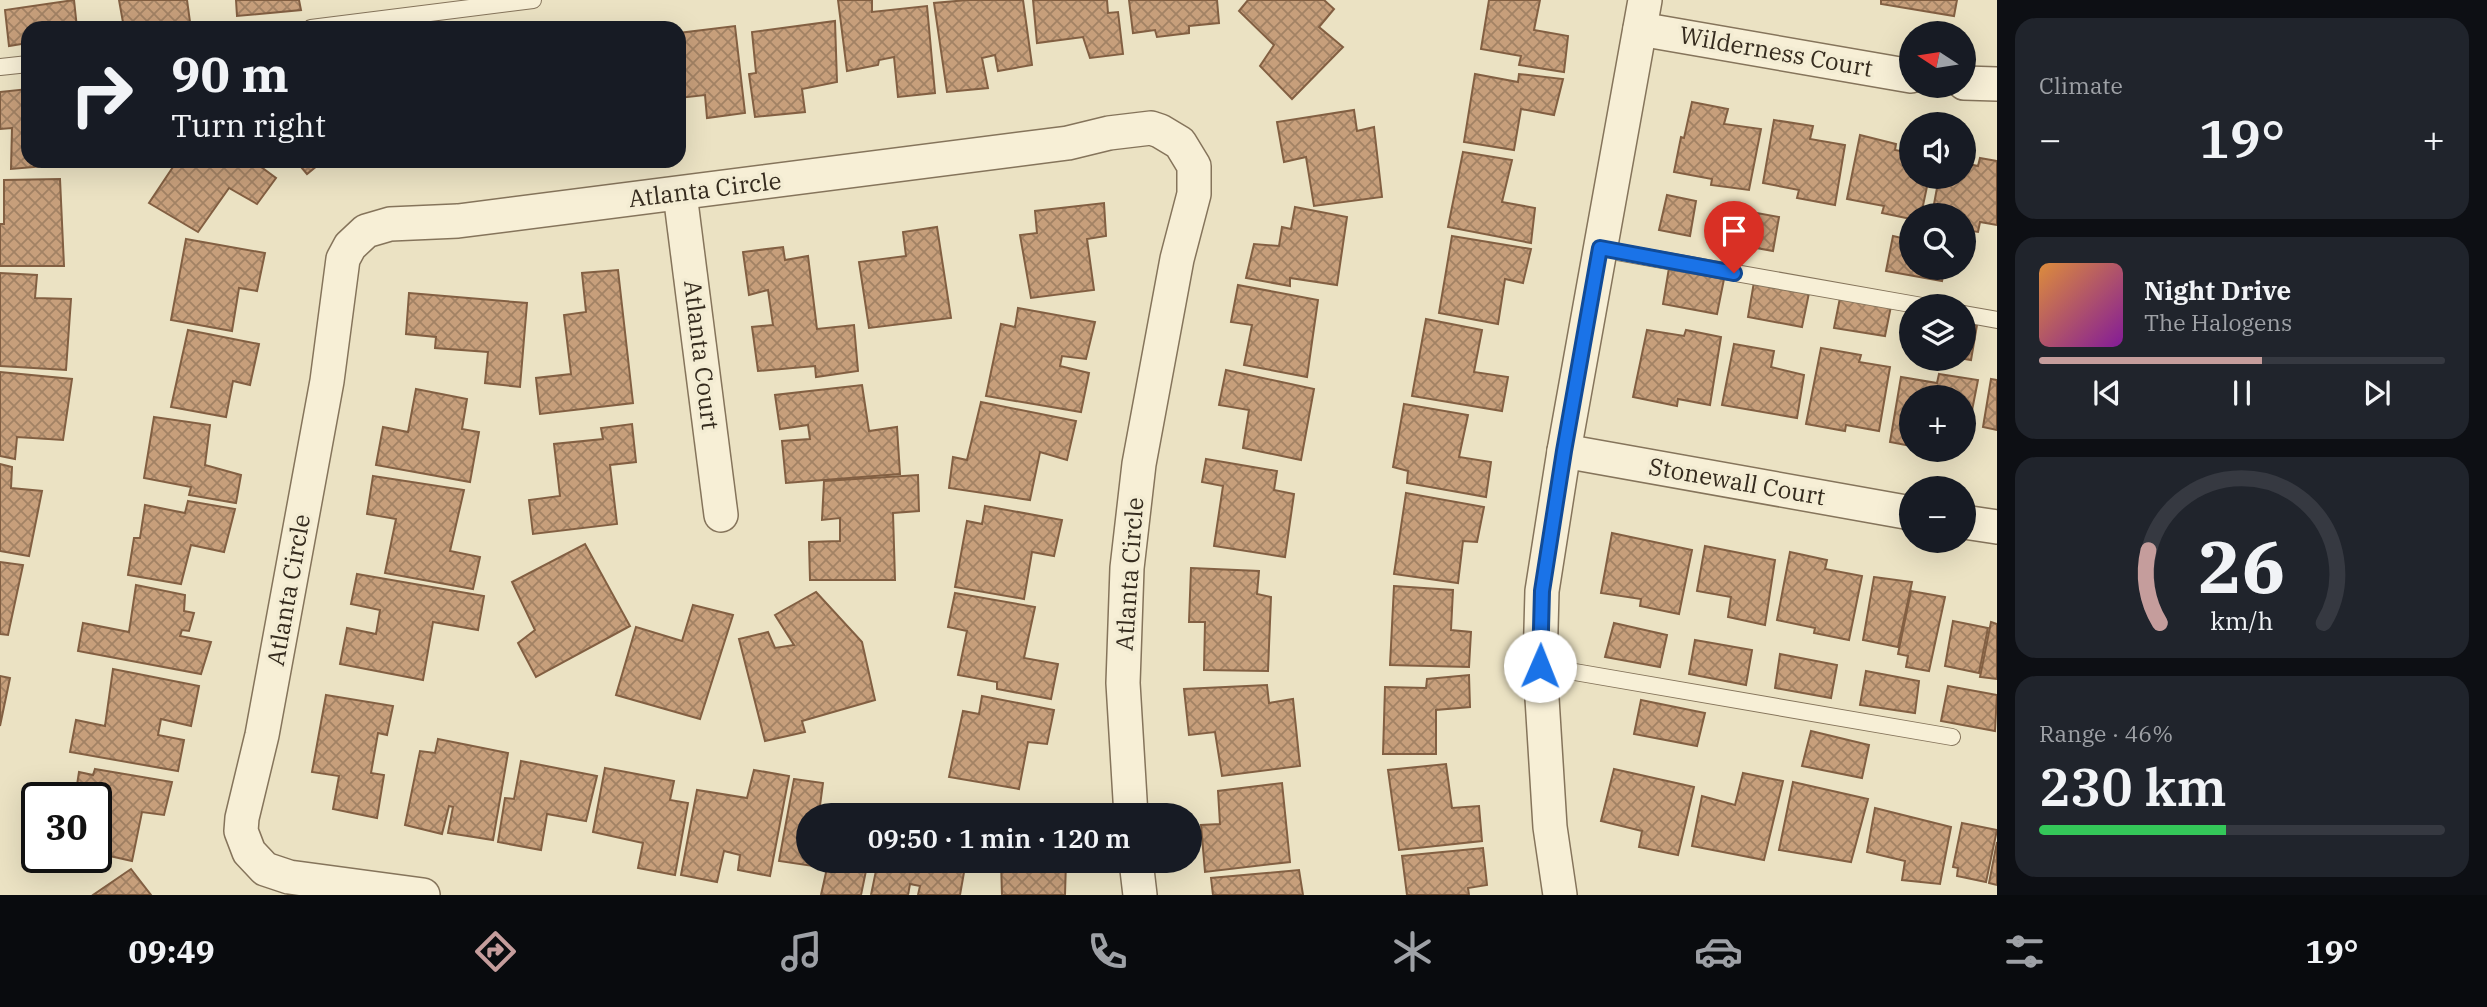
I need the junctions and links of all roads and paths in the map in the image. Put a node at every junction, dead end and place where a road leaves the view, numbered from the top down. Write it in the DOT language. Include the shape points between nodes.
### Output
graph roads {
  1 [pos="533,0"];
  2 [pos="1642,14"];
  3 [pos="366,21"];
  4 [pos="21,65"];
  5 [pos="0,67"];
  6 [pos="1899,73"];
  7 [pos="1976,83"];
  8 [pos="1997,84"];
  9 [pos="680,194"];
  10 [pos="1600,248"];
  11 [pos="1899,302"];
  12 [pos="1976,316"];
  13 [pos="1997,320"];
  14 [pos="1564,451"];
  15 [pos="1899,511"];
  16 [pos="721,516"];
  17 [pos="1976,524"];
  18 [pos="1997,527"];
  19 [pos="1540,666"];
  20 [pos="1952,737"];
  21 [pos="1130,803"];
  22 [pos="1137,873"];
  23 [pos="423,895"];
  24 [pos="1140,895"];
  25 [pos="1560,895"];
  1 -- 3 [label="lane"];
  2 -- 6 [label="street, Wilderness Court"];
  2 -- 10 [label="street"];
  4 -- 5 [label="lane"];
  7 -- 8 [label="street"];
  9 -- 16 [label="street, Atlanta Court"];
  9 -- 21 [label="street, Atlanta Circle" via="1151,128 1180,144 1194,166 1194,194 1177,259 1139,464 1127,568 1123,683"];
  9 -- 23 [label="street, Atlanta Circle" via="390,224 366,231 343,259 327,381 241,831 249,852 265,869 289,877"];
  10 -- 11 [label="lane"];
  10 -- 14 [label="street"];
  12 -- 13 [label="lane"];
  14 -- 15 [label="street, Stonewall Court"];
  14 -- 19 [label="street" via="1542,591"];
  17 -- 18 [label="street"];
  19 -- 20 [label="lane"];
  19 -- 25 [label="street" via="1550,827"];
  22 -- 24 [label="street"];
}
